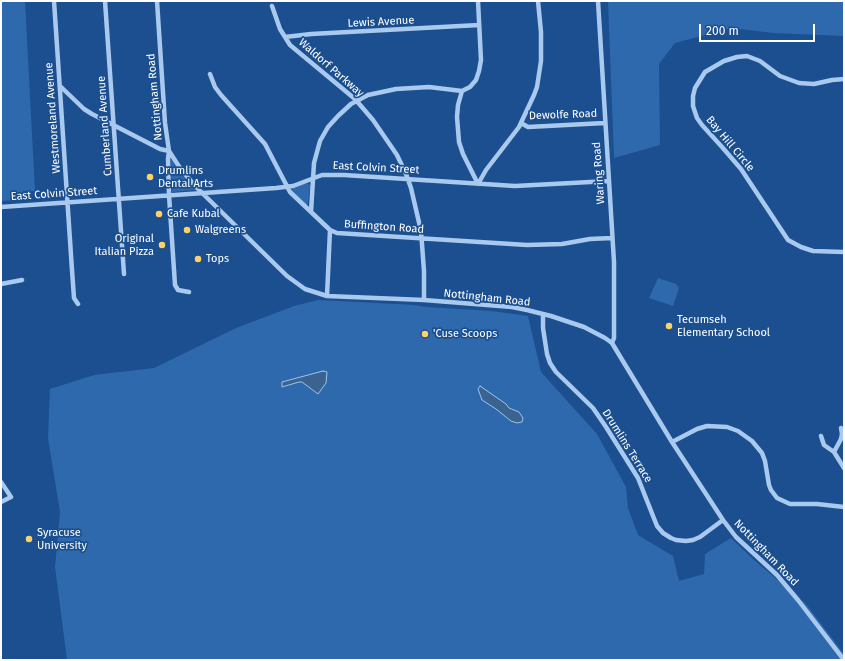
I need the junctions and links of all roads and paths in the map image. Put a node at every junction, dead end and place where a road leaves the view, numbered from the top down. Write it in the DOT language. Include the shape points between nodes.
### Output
graph roads {
  1 [pos="54,1"];
  2 [pos="105,1"];
  3 [pos="157,1"];
  4 [pos="478,1"];
  5 [pos="538,1"];
  6 [pos="598,1"];
  7 [pos="272,6"];
  8 [pos="479,25"];
  9 [pos="285,38"];
  10 [pos="210,74"];
  11 [pos="844,79"];
  12 [pos="60,86"];
  13 [pos="462,91"];
  14 [pos="357,101"];
  15 [pos="521,123"];
  16 [pos="605,123"];
  17 [pos="114,125"];
  18 [pos="169,151"];
  19 [pos="313,178"];
  20 [pos="408,179"];
  21 [pos="609,181"];
  22 [pos="478,184"];
  23 [pos="287,187"];
  24 [pos="204,193"];
  25 [pos="169,195"];
  26 [pos="118,199"];
  27 [pos="67,202"];
  28 [pos="1,207"];
  29 [pos="311,212"];
  30 [pos="330,230"];
  31 [pos="422,238"];
  32 [pos="612,238"];
  33 [pos="844,252"];
  34 [pos="124,274"];
  35 [pos="22,280"];
  36 [pos="1,284"];
  37 [pos="189,292"];
  38 [pos="327,296"];
  39 [pos="424,300"];
  40 [pos="78,304"];
  41 [pos="543,314"];
  42 [pos="612,343"];
  43 [pos="841,428"];
  44 [pos="821,436"];
  45 [pos="672,442"];
  46 [pos="834,452"];
  47 [pos="844,468"];
  48 [pos="1,482"];
  49 [pos="1,502"];
  50 [pos="844,507"];
  51 [pos="723,520"];
  52 [pos="844,660"];
  1 -- 12 [label="street, Westmoreland Avenue"];
  2 -- 17 [label="street, Cumberland Avenue"];
  3 -- 18 [label="street, Nottingham Road"];
  4 -- 8 [label="street"];
  5 -- 15 [label="street" via="541,32 540,72 534,95"];
  6 -- 16 [label="street, Waring Road"];
  7 -- 9 [label="street, Waldorf Parkway"];
  8 -- 9 [label="street, Lewis Avenue" via="311,34"];
  8 -- 13 [label="street" via="479,71 476,80"];
  9 -- 14 [label="street, Waldorf Parkway" via="301,55"];
  10 -- 23 [label="street, Buffington Road" via="221,95 265,144"];
  11 -- 33 [label="street, Bay Hill Circle" via="814,84 798,83 780,76 751,57 737,57 724,61 706,72 695,88 693,106 697,118 741,169 788,240 813,251"];
  12 -- 17 [label="street" via="84,109"];
  12 -- 27 [label="street, Westmoreland Avenue"];
  13 -- 14 [label="street" via="429,87 396,89 368,95"];
  13 -- 22 [label="street" via="457,117 459,142"];
  14 -- 19 [label="street" via="338,116 320,141 315,153"];
  14 -- 20 [label="street, Waldorf Parkway" via="388,141"];
  15 -- 16 [label="street, Dewolfe Road" via="528,126"];
  15 -- 22 [label="street"];
  16 -- 21 [label="street, Waring Road"];
  17 -- 18 [label="street" via="160,149"];
  17 -- 26 [label="street, Cumberland Avenue"];
  18 -- 24 [label="street, Nottingham Road" via="183,172"];
  18 -- 25 [label="street"];
  19 -- 20 [label="street, East Colvin Street" via="337,175"];
  19 -- 23 [label="street, East Colvin Street"];
  19 -- 29 [label="street"];
  20 -- 22 [label="street, East Colvin Street"];
  20 -- 31 [label="street, Waldorf Parkway"];
  21 -- 22 [label="street, East Colvin Street" via="522,185"];
  21 -- 32 [label="street, Waring Road"];
  23 -- 24 [label="street, East Colvin Street"];
  23 -- 29 [label="street, Buffington Road"];
  24 -- 25 [label="street, East Colvin Street"];
  24 -- 38 [label="street, Nottingham Road" via="294,282 305,289"];
  25 -- 26 [label="street, East Colvin Street"];
  25 -- 37 [label="street" via="175,285 178,290"];
  26 -- 27 [label="street, East Colvin Street"];
  26 -- 34 [label="street, Cumberland Avenue"];
  27 -- 28 [label="street, East Colvin Street"];
  27 -- 40 [label="street, Westmoreland Avenue" via="74,298"];
  29 -- 30 [label="street, Buffington Road"];
  30 -- 31 [label="street, Buffington Road" via="337,233"];
  30 -- 38 [label="street"];
  31 -- 32 [label="street, Buffington Road" via="546,245"];
  31 -- 39 [label="street, Waldorf Parkway"];
  32 -- 42 [label="street, Waring Road"];
  35 -- 36 [label="street"];
  38 -- 39 [label="street, Nottingham Road"];
  39 -- 41 [label="street, Nottingham Road" via="512,307"];
  41 -- 42 [label="street, Nottingham Road" via="584,327"];
  41 -- 51 [label="street, Drumlins Terrace" via="550,363 593,408 606,427 638,478 657,526 663,533 676,540 693,540"];
  42 -- 45 [label="street, Nottingham Road"];
  43 -- 46 [label="street" via="841,439"];
  44 -- 46 [label="street" via="824,444"];
  45 -- 50 [label="street" via="707,426 727,427 738,431 752,440 762,453 769,485 777,498 790,504"];
  45 -- 51 [label="street, Nottingham Road"];
  46 -- 47 [label="street"];
  48 -- 49 [label="street" via="11,497"];
  51 -- 52 [label="street, Nottingham Road" via="736,537 777,575"];
}
